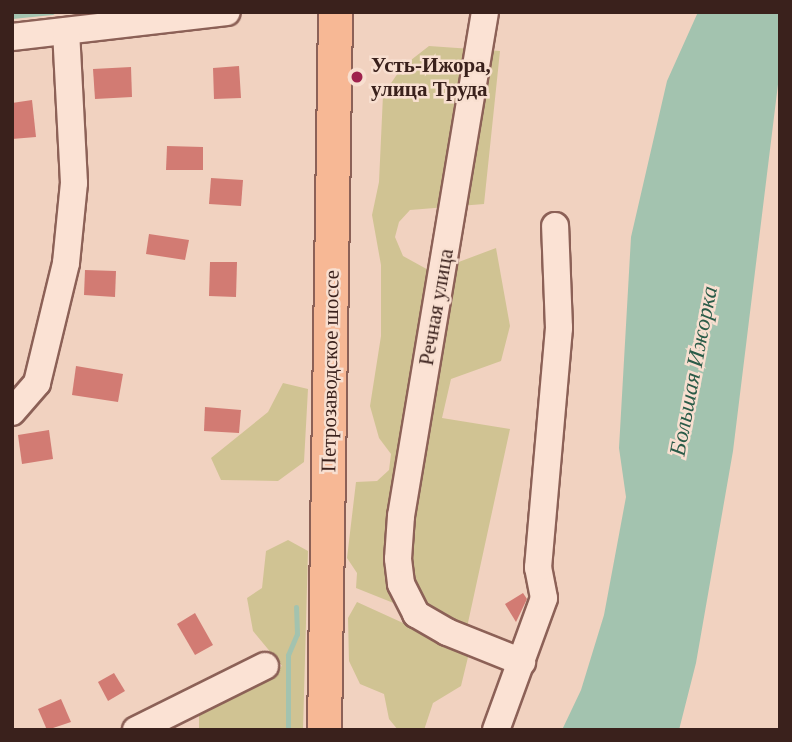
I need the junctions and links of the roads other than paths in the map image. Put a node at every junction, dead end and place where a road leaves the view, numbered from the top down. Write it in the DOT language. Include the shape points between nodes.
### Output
graph roads {
  1 [pos="227,12"];
  2 [pos="335,12"];
  3 [pos="485,12"];
  4 [pos="154,17"];
  5 [pos="66,31"];
  6 [pos="12,37"];
  7 [pos="555,226"];
  8 [pos="12,412"];
  9 [pos="522,663"];
  10 [pos="265,667"];
  11 [pos="136,730"];
  12 [pos="324,730"];
  13 [pos="496,730"];
  1 -- 4 [label="street"];
  2 -- 12 [label="main road, Петрозаводское шоссе"];
  3 -- 9 [label="street, Речная улица" via="401,516 398,559 407,601 416,614"];
  4 -- 5 [label="street"];
  5 -- 6 [label="street"];
  5 -- 8 [label="street" via="74,183 66,264 37,383"];
  7 -- 9 [label="street" via="559,328 538,568 544,598"];
  9 -- 13 [label="street"];
  10 -- 11 [label="street"];
}
